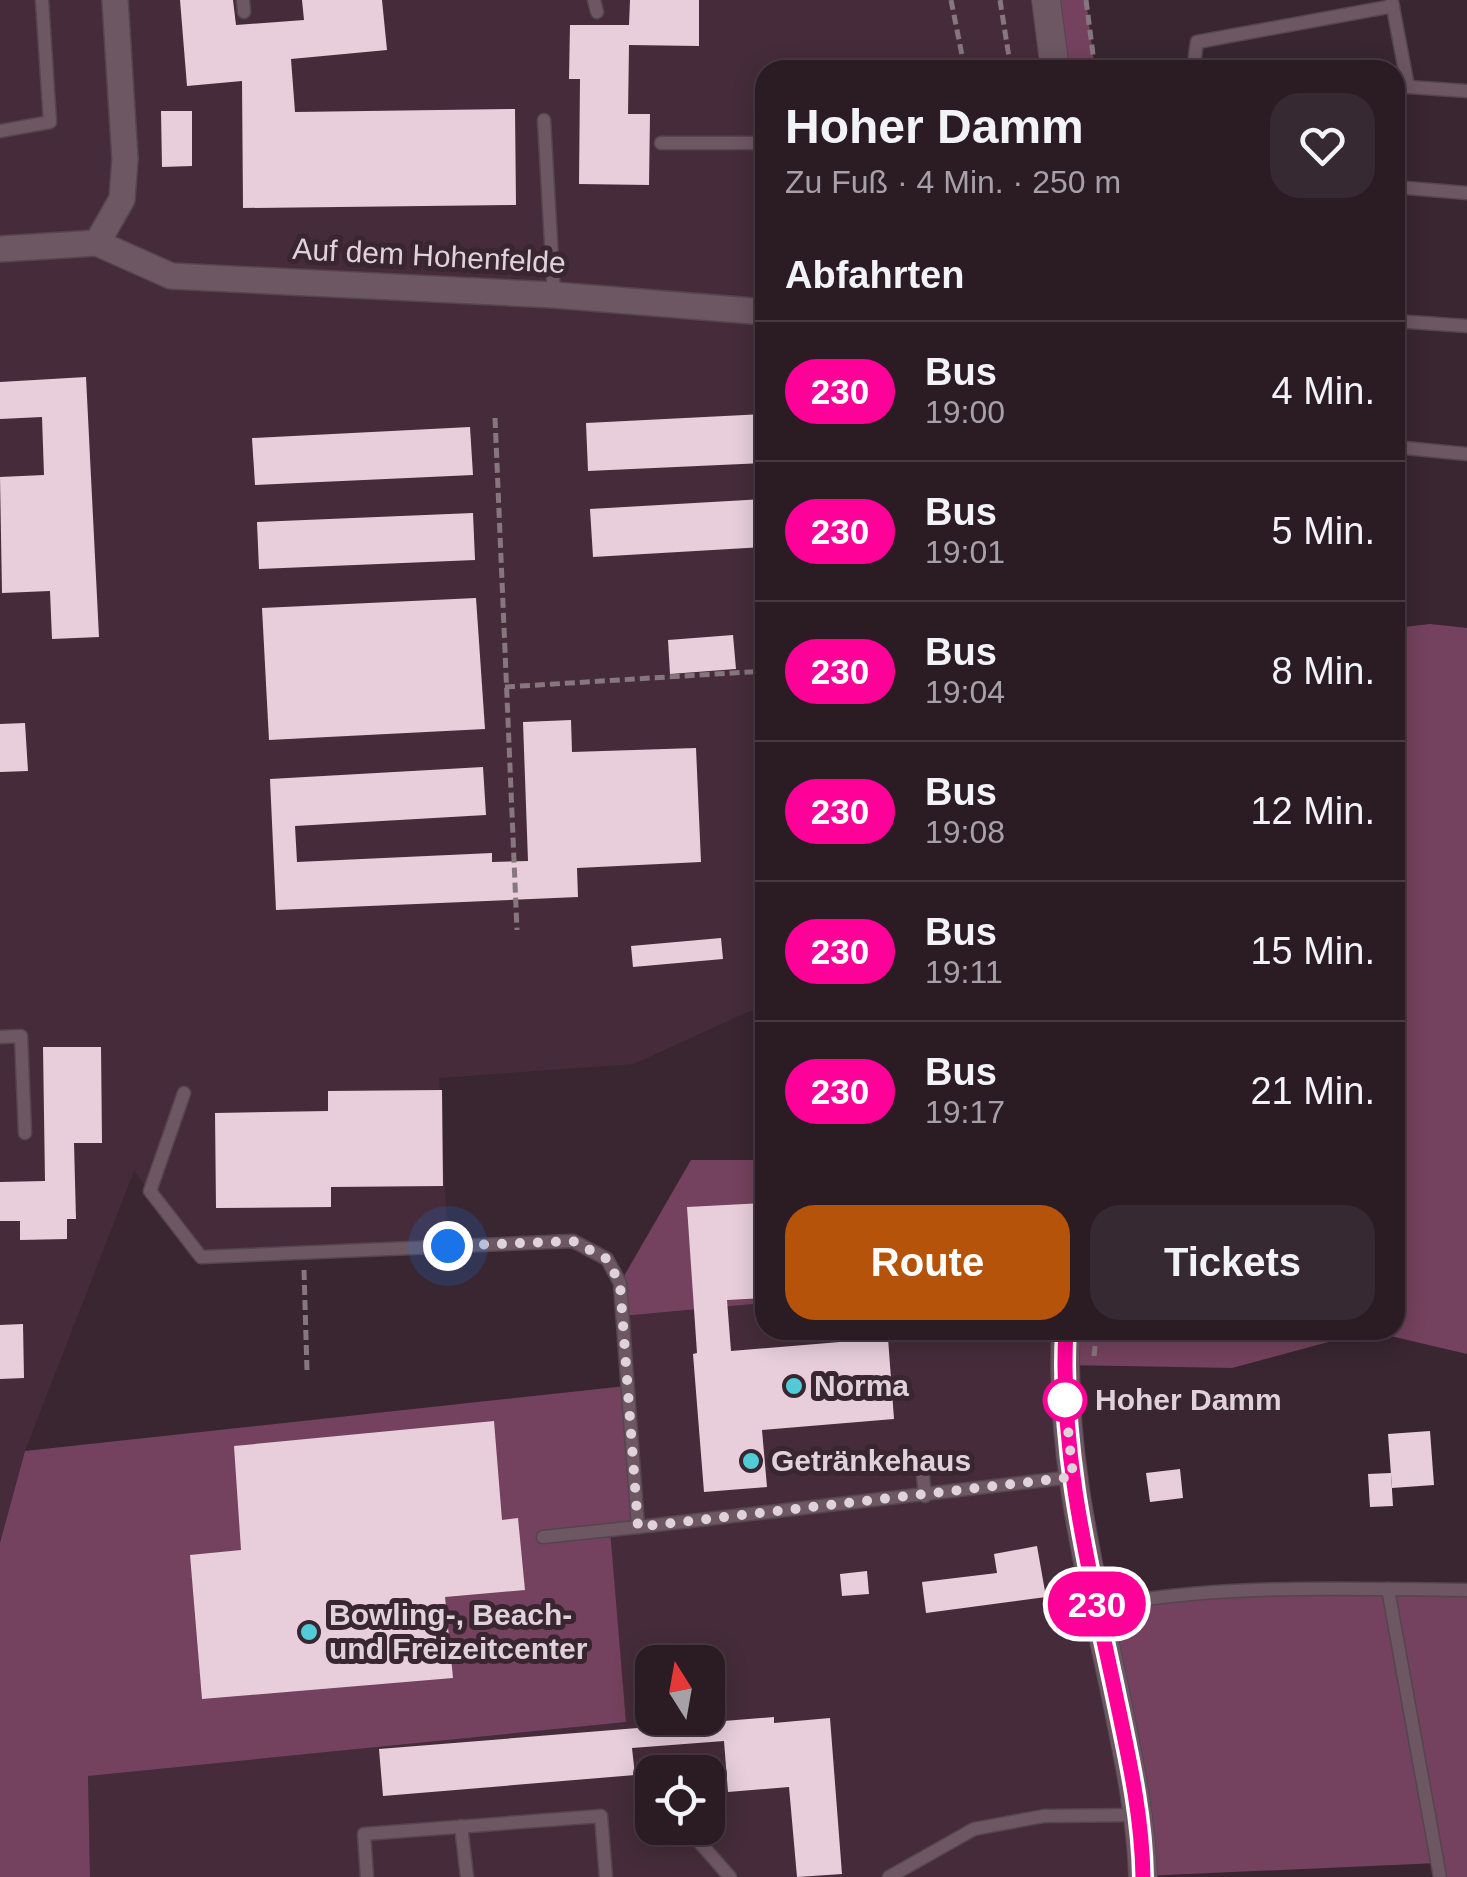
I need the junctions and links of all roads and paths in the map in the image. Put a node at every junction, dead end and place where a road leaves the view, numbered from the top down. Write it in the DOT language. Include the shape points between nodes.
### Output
graph roads {
  1 [pos="42,0"];
  2 [pos="115,0"];
  3 [pos="951,0"];
  4 [pos="1000,0"];
  5 [pos="1046,0"];
  6 [pos="1086,0"];
  7 [pos="1393,3"];
  8 [pos="963,60"];
  9 [pos="1009,60"];
  10 [pos="1054,60"];
  11 [pos="1094,60"];
  12 [pos="1194,60"];
  13 [pos="1398,60"];
  14 [pos="1405,86"];
  15 [pos="1467,91"];
  16 [pos="544,120"];
  17 [pos="0,130"];
  18 [pos="661,143"];
  19 [pos="755,143"];
  20 [pos="1405,188"];
  21 [pos="1467,193"];
  22 [pos="97,243"];
  23 [pos="0,249"];
  24 [pos="554,295"];
  25 [pos="755,311"];
  26 [pos="1405,321"];
  27 [pos="1467,326"];
  28 [pos="495,418"];
  29 [pos="1405,449"];
  30 [pos="1467,454"];
  31 [pos="755,672"];
  32 [pos="505,687"];
  33 [pos="517,930"];
  34 [pos="0,1037"];
  35 [pos="184,1094"];
  36 [pos="25,1133"];
  37 [pos="304,1252"];
  38 [pos="1066,1340"];
  39 [pos="306,1371"];
  40 [pos="923,1476"];
  41 [pos="1073,1477"];
  42 [pos="925,1496"];
  43 [pos="638,1527"];
  44 [pos="543,1536"];
  45 [pos="1388,1589"];
  46 [pos="1467,1590"];
  47 [pos="1097,1607"];
  48 [pos="1140,1815"];
  49 [pos="461,1826"];
  50 [pos="702,1845"];
  51 [pos="366,1877"];
  52 [pos="467,1877"];
  53 [pos="606,1877"];
  54 [pos="730,1877"];
  55 [pos="889,1877"];
  56 [pos="1143,1877"];
  57 [pos="1440,1877"];
  1 -- 17 [label="lane" via="50,122"];
  2 -- 22 [label="street" via="123,185"];
  3 -- 8 [label="path"];
  4 -- 9 [label="path"];
  5 -- 10 [label="main road"];
  6 -- 11 [label="path"];
  7 -- 12 [label="lane" via="1197,42"];
  7 -- 13 [label="lane"];
  14 -- 15 [label="lane"];
  16 -- 24 [label="lane"];
  18 -- 19 [label="lane"];
  20 -- 21 [label="lane"];
  22 -- 23 [label="street"];
  22 -- 24 [label="street, Auf dem Hohenfelde" via="172,276"];
  24 -- 25 [label="street, Auf dem Hohenfelde"];
  26 -- 27 [label="lane"];
  28 -- 32 [label="path"];
  29 -- 30 [label="lane"];
  31 -- 32 [label="path"];
  32 -- 33 [label="path"];
  34 -- 36 [label="lane" via="21,1036"];
  35 -- 37 [label="lane" via="150,1192 202,1256"];
  37 -- 39 [label="path"];
  37 -- 43 [label="lane" via="573,1241 607,1259 620,1284"];
  38 -- 41 [label="main road"];
  40 -- 42 [label="lane"];
  41 -- 42 [label="lane"];
  41 -- 47 [label="main road"];
  42 -- 43 [label="lane"];
  43 -- 44 [label="lane"];
  45 -- 46 [label="lane"];
  45 -- 47 [label="lane" via="1216,1592"];
  45 -- 57 [label="lane"];
  47 -- 48 [label="main road"];
  48 -- 55 [label="lane" via="1044,1816 974,1829"];
  48 -- 56 [label="main road"];
  49 -- 51 [label="lane" via="364,1834"];
  49 -- 52 [label="lane"];
  49 -- 53 [label="lane" via="601,1816"];
  50 -- 54 [label="lane"];
}
